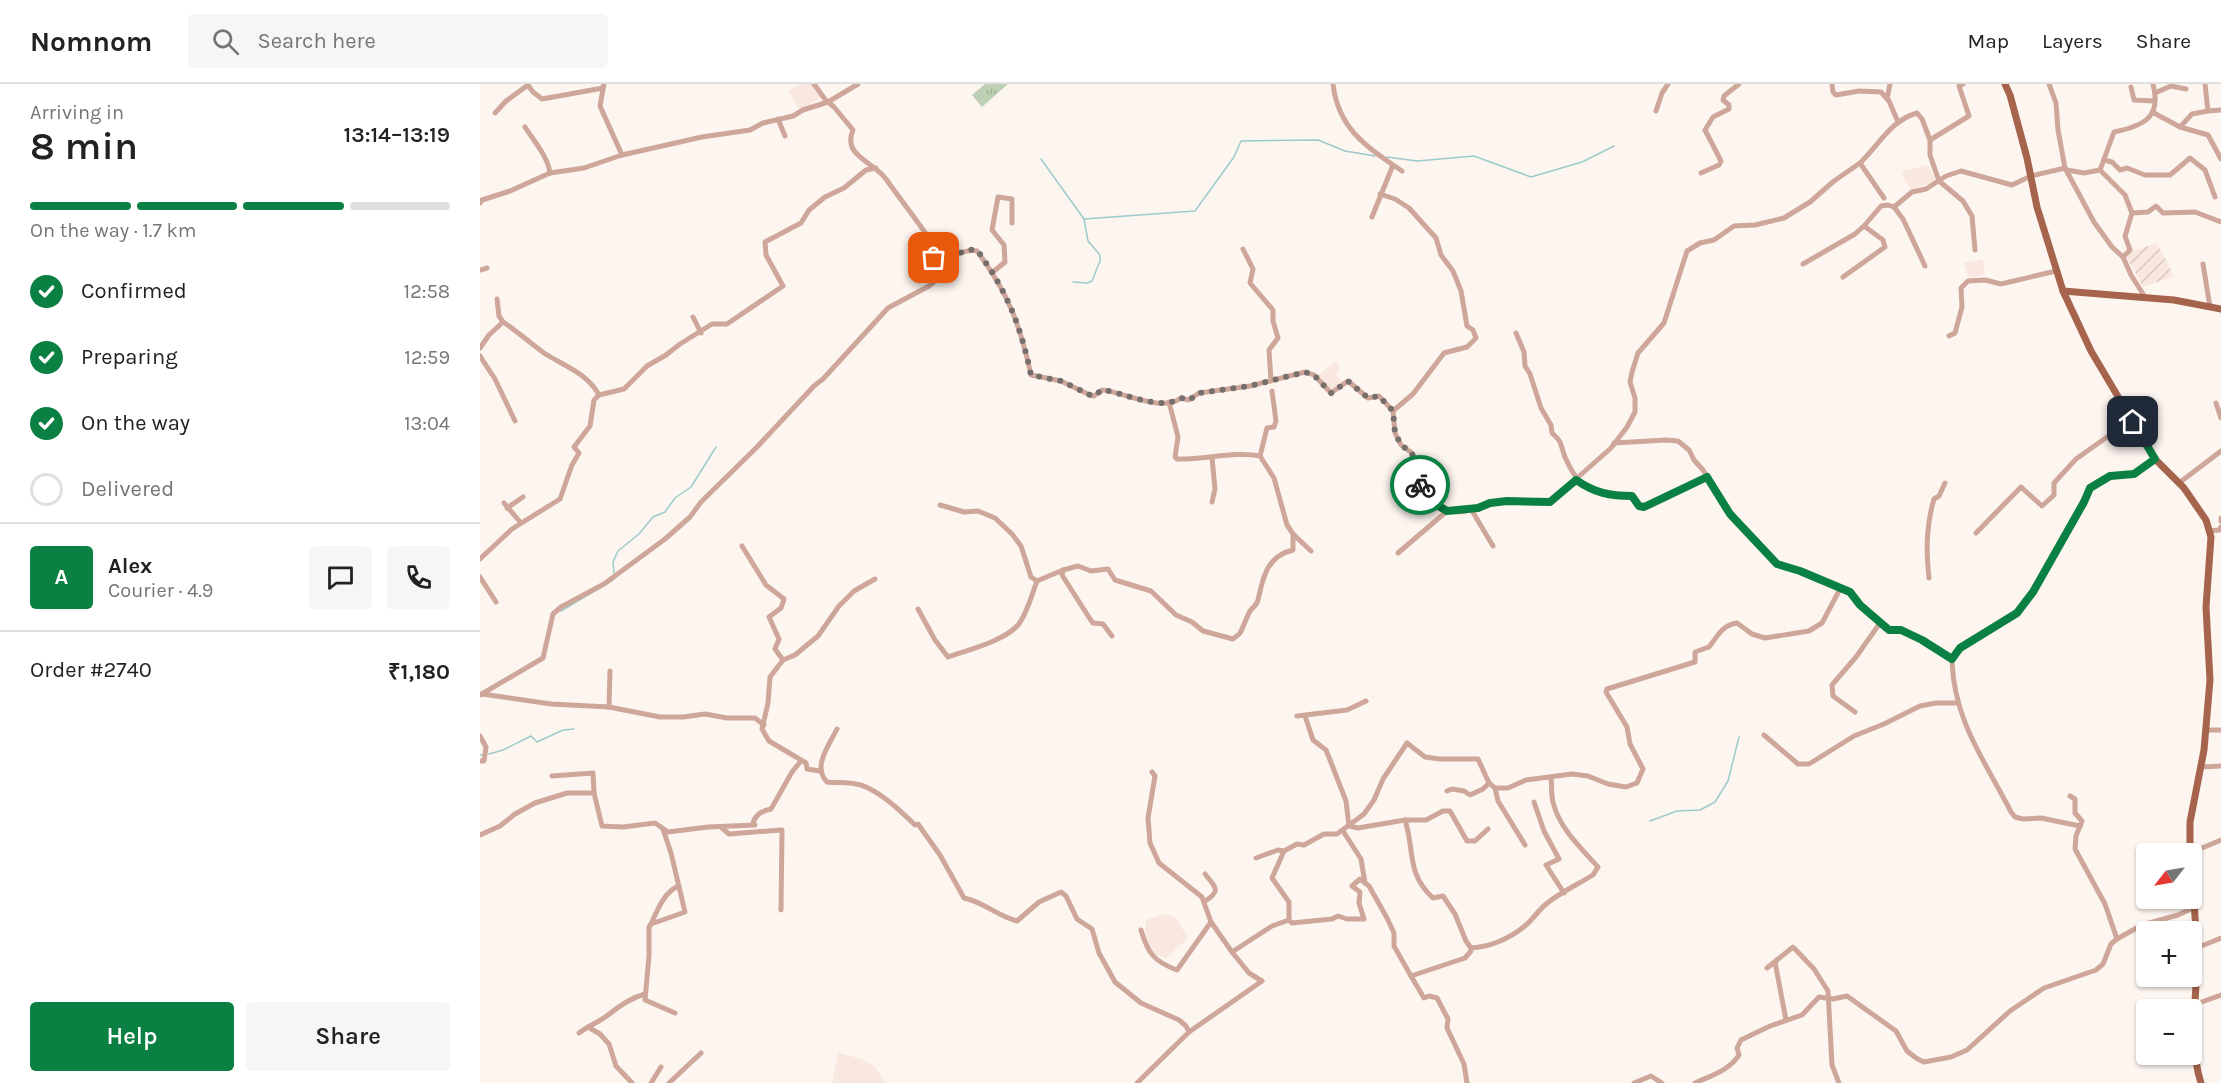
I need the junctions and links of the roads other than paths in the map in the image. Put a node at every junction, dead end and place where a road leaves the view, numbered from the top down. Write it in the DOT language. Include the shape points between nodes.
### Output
graph roads {
  1 [pos="528,84"];
  2 [pos="814,84"];
  3 [pos="858,84"];
  4 [pos="1334,84"];
  5 [pos="1668,84"];
  6 [pos="1739,84"];
  7 [pos="1832,84"];
  8 [pos="1890,84"];
  9 [pos="1964,84"];
  10 [pos="2005,84"];
  11 [pos="2153,84"];
  12 [pos="2205,84"];
  13 [pos="2052,85"];
  14 [pos="604,86"];
  15 [pos="2131,87"];
  16 [pos="2186,89"];
  17 [pos="2155,93"];
  18 [pos="1887,99"];
  19 [pos="2154,101"];
  20 [pos="827,102"];
  21 [pos="2221,110"];
  22 [pos="1656,111"];
  23 [pos="2208,111"];
  24 [pos="495,113"];
  25 [pos="2154,113"];
  26 [pos="778,119"];
  27 [pos="1898,122"];
  28 [pos="525,127"];
  29 [pos="2180,127"];
  30 [pos="785,136"];
  31 [pos="1930,140"];
  32 [pos="622,155"];
  33 [pos="2221,159"];
  34 [pos="2104,160"];
  35 [pos="1860,164"];
  36 [pos="1393,165"];
  37 [pos="876,168"];
  38 [pos="2066,169"];
  39 [pos="2100,170"];
  40 [pos="1402,171"];
  41 [pos="1701,173"];
  42 [pos="550,174"];
  43 [pos="2031,176"];
  44 [pos="1939,181"];
  45 [pos="1380,194"];
  46 [pos="2216,197"];
  47 [pos="1884,198"];
  48 [pos="480,203"];
  49 [pos="1894,207"];
  50 [pos="2132,213"];
  51 [pos="1372,217"];
  52 [pos="2221,222"];
  53 [pos="1012,223"];
  54 [pos="1864,226"];
  55 [pos="1243,249"];
  56 [pos="1975,250"];
  57 [pos="2123,256"];
  58 [pos="940,264"];
  59 [pos="1803,264"];
  60 [pos="2203,264"];
  61 [pos="1925,266"];
  62 [pos="487,268"];
  63 [pos="480,270"];
  64 [pos="2056,271"];
  65 [pos="993,272"];
  66 [pos="1843,277"];
  67 [pos="2062,291"];
  68 [pos="2145,297"];
  69 [pos="497,299"];
  70 [pos="2210,307"];
  71 [pos="2221,309"];
  72 [pos="693,317"];
  73 [pos="503,322"];
  74 [pos="701,333"];
  75 [pos="1516,333"];
  76 [pos="1948,336"];
  77 [pos="480,348"];
  78 [pos="480,356"];
  79 [pos="1271,381"];
  80 [pos="1272,391"];
  81 [pos="599,395"];
  82 [pos="1169,402"];
  83 [pos="2216,403"];
  84 [pos="1393,411"];
  85 [pos="2221,418"];
  86 [pos="2131,420"];
  87 [pos="515,421"];
  88 [pos="1614,443"];
  89 [pos="2221,451"];
  90 [pos="1260,456"];
  91 [pos="1212,458"];
  92 [pos="2155,459"];
  93 [pos="1707,477"];
  94 [pos="1576,480"];
  95 [pos="1945,483"];
  96 [pos="2178,483"];
  97 [pos="523,497"];
  98 [pos="1212,502"];
  99 [pos="940,506"];
  100 [pos="1470,509"];
  101 [pos="1447,511"];
  102 [pos="520,523"];
  103 [pos="2221,526"];
  104 [pos="2209,531"];
  105 [pos="1292,533"];
  106 [pos="1976,533"];
  107 [pos="742,546"];
  108 [pos="1493,546"];
  109 [pos="1311,551"];
  110 [pos="1398,553"];
  111 [pos="480,558"];
  112 [pos="1063,570"];
  113 [pos="480,577"];
  114 [pos="1929,578"];
  115 [pos="875,579"];
  116 [pos="1037,581"];
  117 [pos="1840,589"];
  118 [pos="496,602"];
  119 [pos="918,609"];
  120 [pos="1880,622"];
  121 [pos="1112,636"];
  122 [pos="783,660"];
  123 [pos="1952,661"];
  124 [pos="610,671"];
  125 [pos="480,694"];
  126 [pos="1366,701"];
  127 [pos="1958,704"];
  128 [pos="609,707"];
  129 [pos="1855,712"];
  130 [pos="1297,716"];
  131 [pos="1305,716"];
  132 [pos="764,725"];
  133 [pos="837,729"];
  134 [pos="2206,730"];
  135 [pos="2221,730"];
  136 [pos="1764,735"];
  137 [pos="480,736"];
  138 [pos="480,761"];
  139 [pos="801,761"];
  140 [pos="2221,766"];
  141 [pos="2201,767"];
  142 [pos="820,771"];
  143 [pos="1152,772"];
  144 [pos="552,776"];
  145 [pos="1551,778"];
  146 [pos="1489,783"];
  147 [pos="1496,788"];
  148 [pos="1447,791"];
  149 [pos="594,793"];
  150 [pos="2070,796"];
  151 [pos="1534,802"];
  152 [pos="1405,820"];
  153 [pos="1350,826"];
  154 [pos="2080,826"];
  155 [pos="662,827"];
  156 [pos="722,828"];
  157 [pos="1488,829"];
  158 [pos="1343,831"];
  159 [pos="480,835"];
  160 [pos="2221,840"];
  161 [pos="2190,843"];
  162 [pos="1525,845"];
  163 [pos="2202,848"];
  164 [pos="1284,851"];
  165 [pos="1256,858"];
  166 [pos="1205,874"];
  167 [pos="1365,883"];
  168 [pos="678,886"];
  169 [pos="1564,893"];
  170 [pos="1204,902"];
  171 [pos="781,909"];
  172 [pos="2191,909"];
  173 [pos="1289,920"];
  174 [pos="1211,922"];
  175 [pos="651,924"];
  176 [pos="1141,930"];
  177 [pos="2221,938"];
  178 [pos="2117,939"];
  179 [pos="2202,944"];
  180 [pos="1471,948"];
  181 [pos="1232,952"];
  182 [pos="1774,962"];
  183 [pos="1767,968"];
  184 [pos="1411,976"];
  185 [pos="645,994"];
  186 [pos="2221,995"];
  187 [pos="1828,998"];
  188 [pos="2202,1002"];
  189 [pos="675,1013"];
  190 [pos="1786,1020"];
  191 [pos="588,1027"];
  192 [pos="1189,1032"];
  193 [pos="579,1033"];
  194 [pos="701,1053"];
  195 [pos="2197,1065"];
  196 [pos="661,1067"];
  197 [pos="632,1083"];
  198 [pos="651,1083"];
  199 [pos="669,1083"];
  200 [pos="1137,1083"];
  201 [pos="1467,1083"];
  202 [pos="1634,1083"];
  203 [pos="1662,1083"];
  204 [pos="1695,1083"];
  205 [pos="1839,1083"];
  206 [pos="2201,1083"];
  1 -- 14 [label="street" via="542,99"];
  1 -- 24 [label="street"];
  2 -- 20 [label="street"];
  3 -- 20 [label="street"];
  4 -- 36 [label="street" via="1338,110 1345,123"];
  5 -- 22 [label="street"];
  6 -- 41 [label="street" via="1724,96 1729,109 1713,117 1705,130 1721,161"];
  7 -- 18 [label="street" via="1836,95 1871,90 1881,92"];
  8 -- 18 [label="street"];
  9 -- 31 [label="street" via="1959,86 1969,116"];
  10 -- 43 [label="main road"];
  11 -- 17 [label="street"];
  12 -- 23 [label="street"];
  13 -- 38 [label="street"];
  14 -- 32 [label="street" via="600,106"];
  15 -- 19 [label="street" via="2134,100"];
  16 -- 17 [label="street" via="2171,86"];
  17 -- 19 [label="street"];
  18 -- 27 [label="street"];
  19 -- 25 [label="street"];
  20 -- 26 [label="street"];
  20 -- 37 [label="street" via="853,130 850,145"];
  21 -- 23 [label="street"];
  23 -- 29 [label="street" via="2192,114"];
  25 -- 29 [label="street"];
  25 -- 34 [label="street" via="2135,127 2114,132"];
  26 -- 30 [label="street"];
  26 -- 32 [label="street" via="750,130"];
  27 -- 31 [label="street" via="1917,113"];
  27 -- 35 [label="street"];
  28 -- 42 [label="street" via="543,154"];
  29 -- 33 [label="street" via="2208,135"];
  31 -- 44 [label="street" via="1930,155"];
  32 -- 42 [label="street"];
  34 -- 39 [label="street"];
  34 -- 46 [label="street" via="2120,170 2170,175 2190,158 2205,170"];
  35 -- 47 [label="street"];
  35 -- 88 [label="street" via="1784,218 1734,226 1687,251 1664,323 1638,353 1630,382 1635,412"];
  36 -- 40 [label="street"];
  36 -- 45 [label="street"];
  37 -- 58 [label="street" via="925,232"];
  37 -- 74 [label="street" via="866,170 825,197 801,223 765,242 766,255 783,286 727,324 715,323"];
  38 -- 39 [label="street"];
  38 -- 43 [label="street"];
  38 -- 57 [label="street" via="2094,222"];
  39 -- 50 [label="street" via="2125,195"];
  42 -- 48 [label="street"];
  43 -- 44 [label="street" via="2012,185 1961,171"];
  43 -- 64 [label="main road"];
  44 -- 49 [label="street" via="1912,192"];
  44 -- 56 [label="street" via="1963,201 1972,216"];
  45 -- 51 [label="street"];
  45 -- 84 [label="street" via="1409,208 1436,238 1461,291 1467,326 1476,338 1467,347 1444,353 1413,394"];
  49 -- 54 [label="street" via="1881,206"];
  49 -- 61 [label="street"];
  50 -- 52 [label="street" via="2148,212 2156,206 2163,213 2195,212"];
  50 -- 57 [label="street" via="2125,236 2130,249"];
  53 -- 65 [label="street" via="1012,199 998,197 992,230 1003,242 1005,262"];
  54 -- 59 [label="street"];
  54 -- 66 [label="street" via="1883,240 1885,247"];
  55 -- 79 [label="street" via="1253,269 1250,283 1273,310 1278,338 1269,350"];
  57 -- 68 [label="street"];
  58 -- 65 [label="street" via="972,249 977,250"];
  58 -- 125 [label="street" via="940,277 888,308 690,517 633,564 553,614 543,658"];
  60 -- 70 [label="street"];
  62 -- 63 [label="street"];
  64 -- 67 [label="main road"];
  64 -- 76 [label="street" via="2001,284 1968,281 1961,288 1962,307 1955,333"];
  65 -- 82 [label="street" via="1012,307 1031,375 1061,381 1094,396 1102,390 1147,402"];
  67 -- 68 [label="main road"];
  67 -- 86 [label="main road"];
  68 -- 70 [label="main road"];
  69 -- 73 [label="street"];
  70 -- 71 [label="main road"];
  72 -- 74 [label="street"];
  73 -- 77 [label="street"];
  73 -- 81 [label="street" via="576,370 594,385"];
  74 -- 81 [label="street" via="647,366 624,389"];
  75 -- 94 [label="street" via="1541,408 1561,442"];
  78 -- 87 [label="street"];
  79 -- 82 [label="street" via="1206,391 1189,400"];
  79 -- 84 [label="street" via="1305,372 1314,375 1331,393 1348,381 1368,398 1379,396"];
  80 -- 90 [label="street" via="1275,427 1267,428"];
  81 -- 102 [label="street" via="594,400 590,426 574,447 579,453 560,499"];
  82 -- 91 [label="street" via="1178,437 1175,457"];
  83 -- 85 [label="street"];
  84 -- 101 [label="street" via="1395,433 1401,445 1412,453 1425,498"];
  86 -- 92 [label="main road"];
  86 -- 106 [label="street" via="2076,459 2054,483 2054,495 2042,506 2021,487"];
  88 -- 93 [label="street" via="1678,441"];
  88 -- 94 [label="street"];
  89 -- 96 [label="street"];
  90 -- 91 [label="street" via="1238,453"];
  90 -- 105 [label="street" via="1274,478"];
  91 -- 98 [label="street"];
  92 -- 96 [label="main road"];
  92 -- 120 [label="street" via="2134,474 2110,476 2090,488 2033,592 2017,613 1960,648 1952,659 1922,640 1901,630 1889,630"];
  93 -- 94 [label="street" via="1644,507 1632,496 1605,495"];
  93 -- 117 [label="street" via="1730,514 1777,564"];
  94 -- 100 [label="street" via="1550,502 1507,501"];
  95 -- 114 [label="street" via="1934,499 1928,520"];
  96 -- 104 [label="main road" via="2206,520"];
  97 -- 102 [label="street" via="506,505"];
  99 -- 116 [label="street" via="978,511 995,518 1021,546 1031,577"];
  100 -- 101 [label="street"];
  100 -- 108 [label="street"];
  101 -- 110 [label="street"];
  102 -- 111 [label="street"];
  103 -- 104 [label="street"];
  104 -- 134 [label="main road" via="2206,607 2210,680"];
  105 -- 109 [label="street"];
  105 -- 112 [label="street" via="1293,550 1283,552 1265,573 1256,605 1233,639 1203,631 1176,615 1151,591 1115,580 1108,569 1091,571 1078,566"];
  107 -- 122 [label="street" via="766,585 784,599 781,608 769,617 779,639 775,649"];
  112 -- 116 [label="street"];
  112 -- 121 [label="street" via="1062,575 1090,619 1103,624"];
  113 -- 118 [label="street"];
  115 -- 122 [label="street" via="839,606 818,636"];
  116 -- 119 [label="street" via="1020,623 1011,632 948,657"];
  117 -- 120 [label="street" via="1850,592"];
  117 -- 145 [label="street" via="1822,623 1809,631 1765,638 1737,623 1730,624 1709,648 1695,651 1695,662 1607,689 1627,726 1630,744 1642,769 1637,783 1626,787 1572,774"];
  120 -- 129 [label="street" via="1832,686 1833,696"];
  122 -- 132 [label="street" via="770,677"];
  123 -- 127 [label="street"];
  124 -- 128 [label="street"];
  125 -- 128 [label="street"];
  126 -- 131 [label="street" via="1347,710"];
  127 -- 136 [label="street" via="1936,702 1920,706 1854,736 1809,764 1798,764"];
  127 -- 154 [label="street" via="1987,772 2015,818"];
  128 -- 132 [label="street" via="660,717 705,714 755,718"];
  130 -- 131 [label="street"];
  131 -- 153 [label="street" via="1313,740 1326,750 1346,801"];
  132 -- 142 [label="street" via="762,729 769,741 806,763 807,769"];
  133 -- 142 [label="street"];
  134 -- 135 [label="street"];
  134 -- 141 [label="main road"];
  137 -- 138 [label="street" via="487,750 484,761"];
  139 -- 156 [label="street" via="771,809 755,818 755,825"];
  140 -- 141 [label="street"];
  141 -- 161 [label="main road" via="2190,822"];
  142 -- 192 [label="street" via="827,782 855,783 866,788 918,824 963,898 985,904 1017,921 1039,902 1061,892 1077,919 1092,930 1115,982 1141,1003 1186,1026"];
  143 -- 170 [label="street" via="1155,776 1148,818 1150,843 1159,864"];
  144 -- 149 [label="street" via="593,773"];
  145 -- 147 [label="street"];
  145 -- 169 [label="street" via="1552,801 1559,817 1579,848 1598,867 1593,875"];
  146 -- 147 [label="street"];
  146 -- 148 [label="street" via="1470,795"];
  146 -- 153 [label="street" via="1478,759 1425,757 1407,743 1383,779 1374,801"];
  147 -- 162 [label="street" via="1498,801"];
  149 -- 155 [label="street" via="602,826 656,823"];
  149 -- 159 [label="street" via="567,793 535,803"];
  150 -- 154 [label="street" via="2075,799"];
  151 -- 169 [label="street" via="1559,859 1546,865"];
  152 -- 153 [label="street"];
  152 -- 157 [label="street" via="1426,820 1450,811 1470,842"];
  152 -- 180 [label="street" via="1415,877 1433,898 1443,896"];
  153 -- 158 [label="street"];
  154 -- 178 [label="street" via="2075,849 2105,904"];
  155 -- 156 [label="street" via="668,832"];
  155 -- 168 [label="street"];
  156 -- 171 [label="street" via="729,834 782,830"];
  158 -- 164 [label="street" via="1324,834"];
  158 -- 167 [label="street" via="1361,859"];
  160 -- 163 [label="street"];
  164 -- 165 [label="street"];
  164 -- 173 [label="street" via="1272,878 1289,903"];
  166 -- 170 [label="street" via="1216,892"];
  167 -- 173 [label="street" via="1360,879 1352,886 1360,892 1364,919 1338,916 1292,923"];
  167 -- 184 [label="street" via="1390,924 1394,946"];
  168 -- 175 [label="street" via="669,890"];
  168 -- 175 [label="street" via="685,912"];
  169 -- 180 [label="street" via="1545,904 1527,924 1504,940"];
  170 -- 174 [label="street"];
  172 -- 178 [label="street" via="2142,925"];
  173 -- 181 [label="street" via="1272,926"];
  174 -- 176 [label="street" via="1177,970 1148,953"];
  174 -- 181 [label="street"];
  175 -- 185 [label="street"];
  177 -- 179 [label="street"];
  178 -- 187 [label="street" via="2096,970 2044,988 2010,1011 1967,1050 1936,1060 1924,1062 1916,1058 1907,1051 1896,1031 1847,996"];
  180 -- 184 [label="street" via="1465,958"];
  181 -- 192 [label="street" via="1249,973 1262,981"];
  182 -- 183 [label="street"];
  182 -- 187 [label="street" via="1793,947 1814,969 1828,991"];
  182 -- 190 [label="street"];
  184 -- 201 [label="street" via="1425,998 1437,998 1448,1019"];
  185 -- 189 [label="street" via="645,1000"];
  185 -- 191 [label="street"];
  186 -- 188 [label="street"];
  187 -- 190 [label="street" via="1819,997 1802,1015"];
  187 -- 205 [label="street" via="1832,1065"];
  190 -- 204 [label="street" via="1740,1040 1736,1059"];
  191 -- 193 [label="street"];
  191 -- 197 [label="street" via="609,1044 616,1066"];
  192 -- 200 [label="street"];
  194 -- 199 [label="street"];
  195 -- 206 [label="main road"];
  196 -- 198 [label="street"];
  202 -- 203 [label="street" via="1651,1076"];
}
